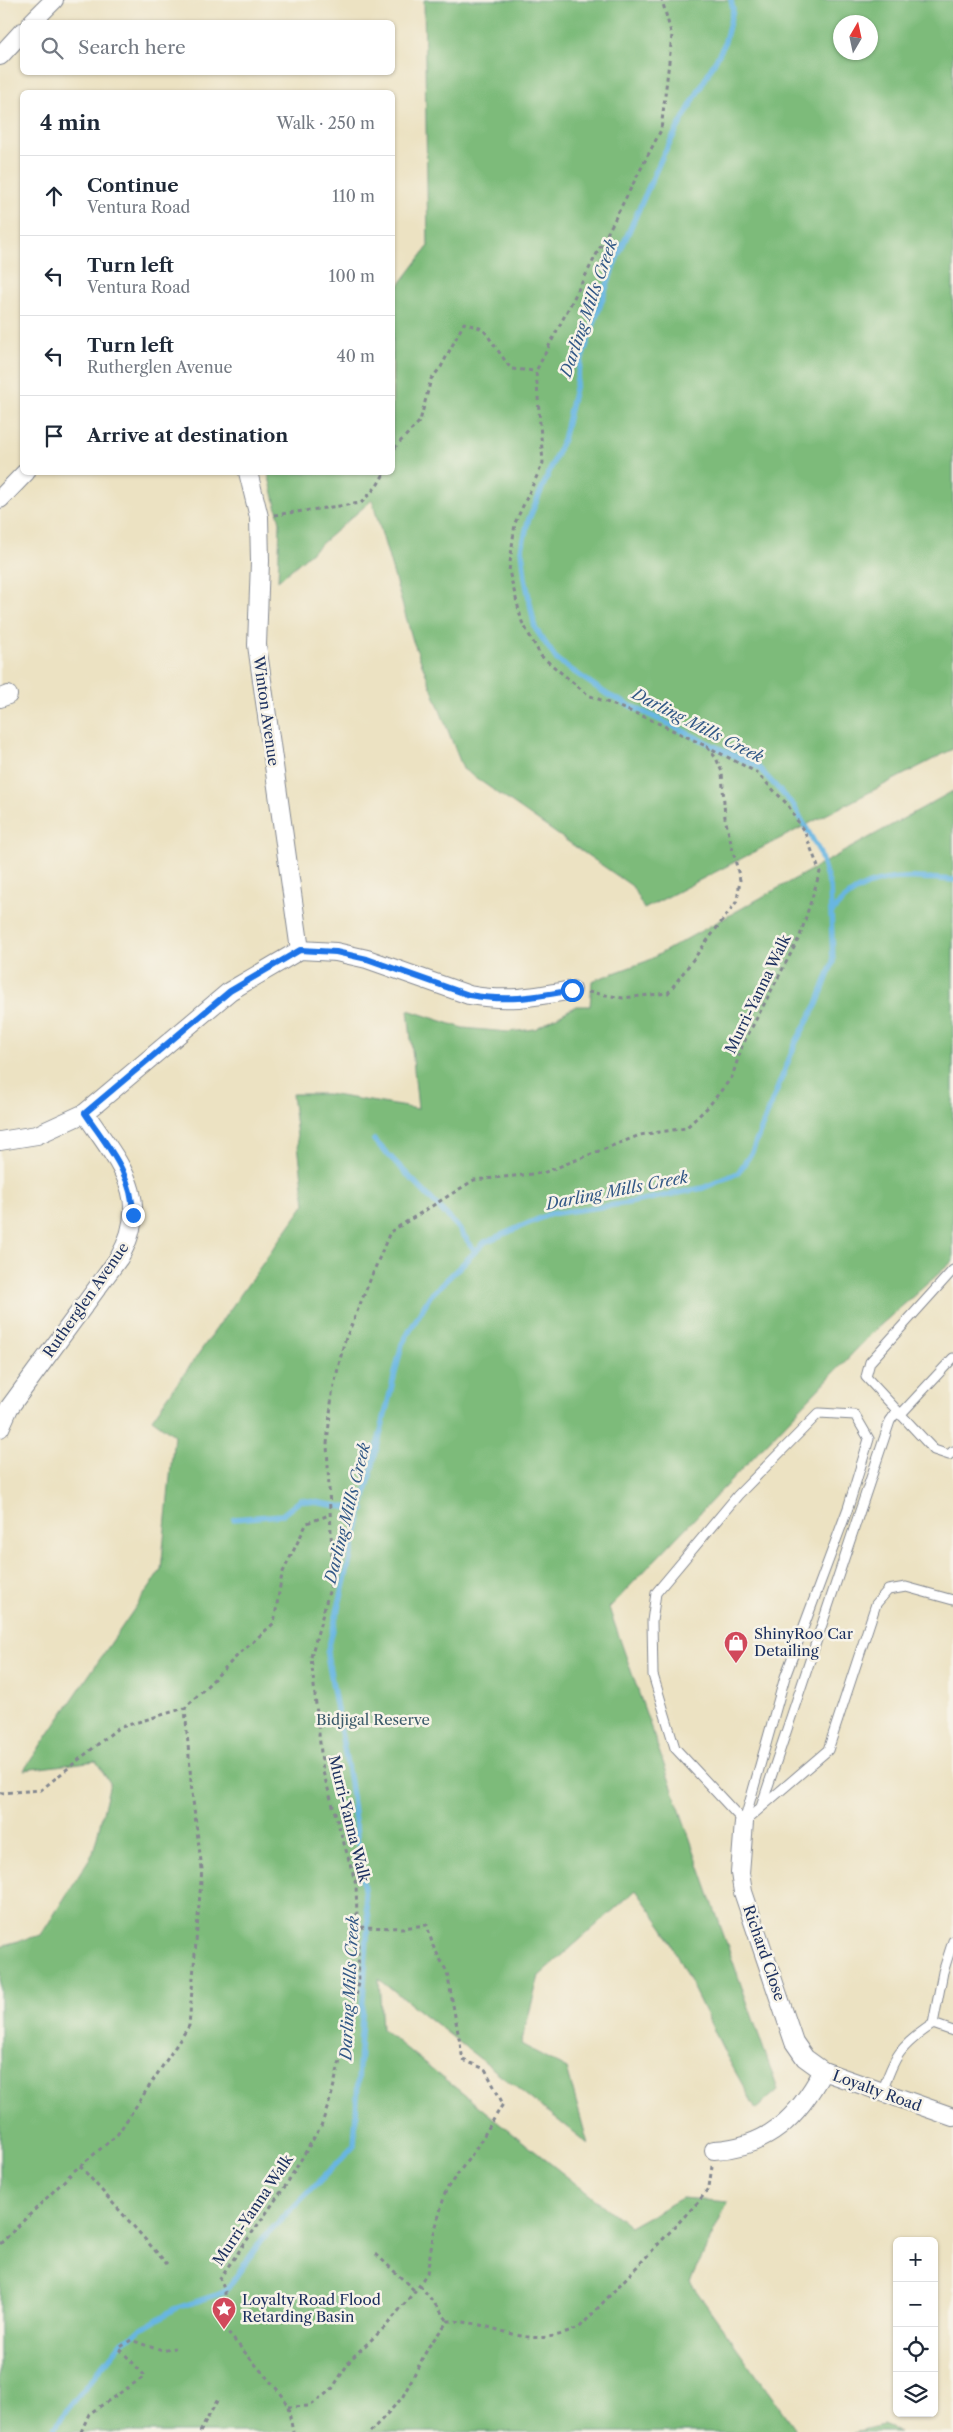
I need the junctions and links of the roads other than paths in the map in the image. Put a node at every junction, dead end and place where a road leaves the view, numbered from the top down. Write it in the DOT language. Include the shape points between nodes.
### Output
graph roads {
  1 [pos="54,0"];
  2 [pos="34,20"];
  3 [pos="20,34"];
  4 [pos="0,56"];
  5 [pos="23,475"];
  6 [pos="249,475"];
  7 [pos="0,500"];
  8 [pos="300,950"];
  9 [pos="572,990"];
  10 [pos="85,1113"];
  11 [pos="0,1141"];
  12 [pos="953,1270"];
  13 [pos="953,1358"];
  14 [pos="4,1407"];
  15 [pos="898,1413"];
  16 [pos="0,1428"];
  17 [pos="953,1451"];
  18 [pos="953,1600"];
  19 [pos="761,1807"];
  20 [pos="744,1822"];
  21 [pos="953,1941"];
  22 [pos="933,2024"];
  23 [pos="953,2031"];
  24 [pos="823,2071"];
  25 [pos="882,2093"];
  26 [pos="953,2117"];
  27 [pos="714,2150"];
  1 -- 2 [label="street"];
  3 -- 4 [label="street"];
  5 -- 7 [label="street"];
  6 -- 8 [label="street, Winton Avenue" via="259,518 257,645"];
  8 -- 9 [label="street" via="336,952 367,959 486,998 518,1000"];
  8 -- 10 [label="street" via="230,991"];
  10 -- 11 [label="street" via="37,1134"];
  10 -- 14 [label="street, Rutherglen Avenue" via="131,1187 131,1232 119,1258"];
  12 -- 15 [label="lane" via="868,1366 867,1379"];
  13 -- 15 [label="lane"];
  14 -- 16 [label="street, Rutherglen Avenue"];
  15 -- 17 [label="lane" via="934,1450 949,1455"];
  15 -- 19 [label="lane" via="890,1421"];
  18 -- 19 [label="lane" via="906,1587 888,1590 876,1604 828,1750"];
  19 -- 20 [label="lane"];
  20 -- 20 [label="lane" via="784,1677 848,1508 869,1439 854,1415 819,1413 738,1495 656,1593 652,1621 653,1675 675,1748"];
  20 -- 24 [label="street, Richard Close" via="740,1873 743,1892 794,2042 805,2058"];
  21 -- 22 [label="lane" via="942,1972"];
  22 -- 23 [label="lane"];
  22 -- 25 [label="lane" via="908,2041 890,2067"];
  24 -- 25 [label="street, Loyalty Road"];
  24 -- 27 [label="street, Loyalty Road" via="799,2110 761,2140 742,2148"];
  25 -- 26 [label="street, Loyalty Road"];
}
